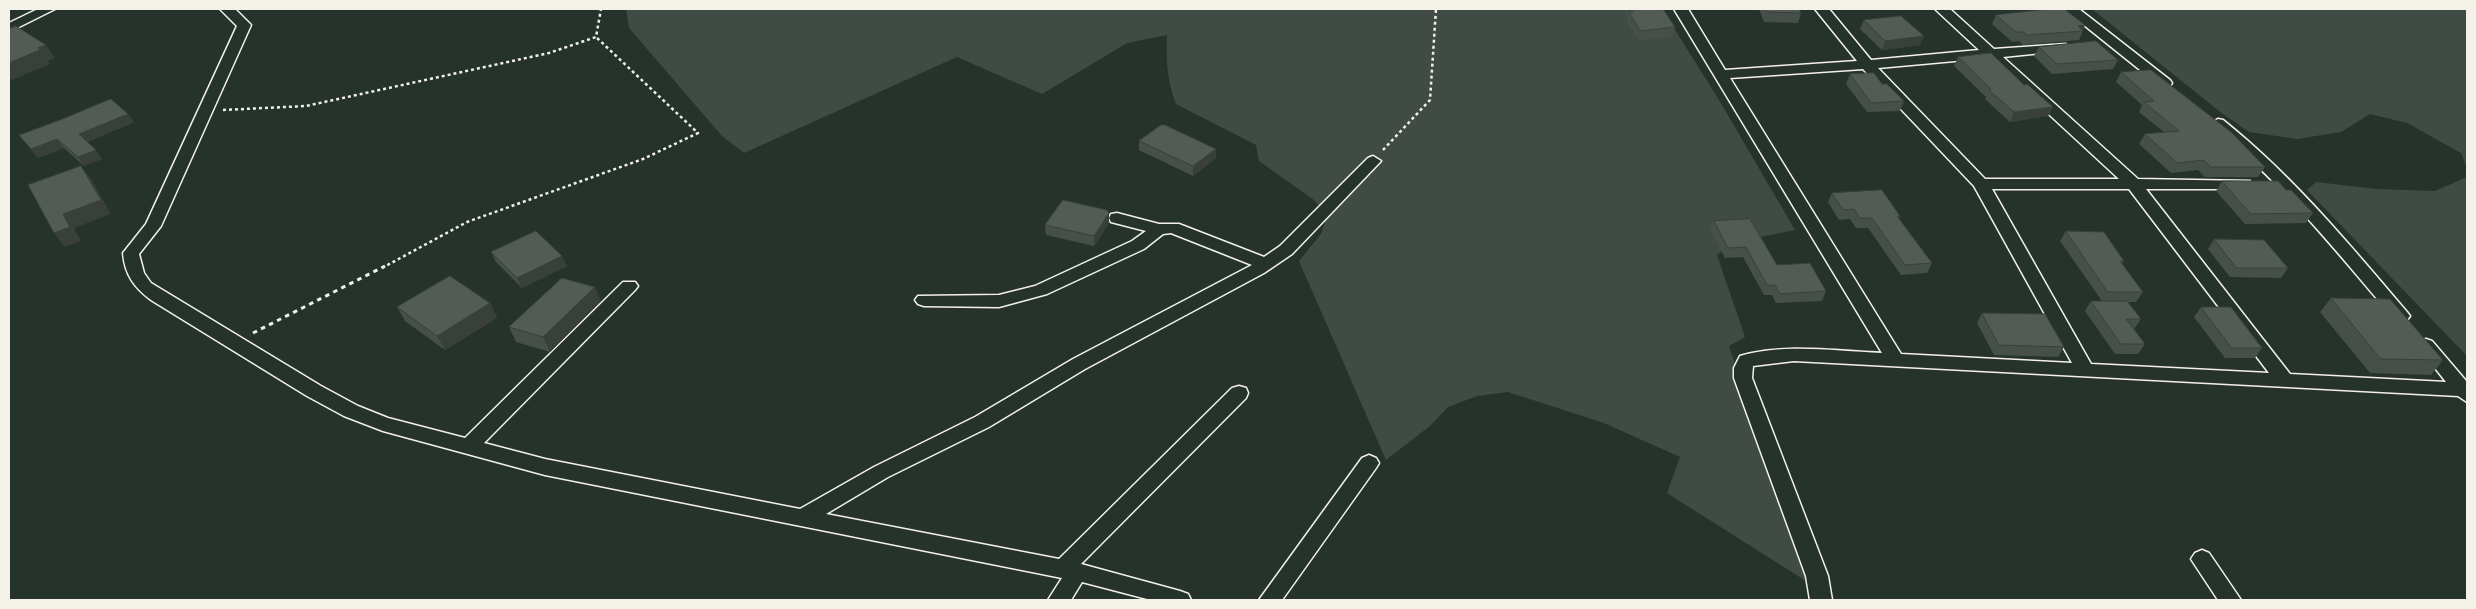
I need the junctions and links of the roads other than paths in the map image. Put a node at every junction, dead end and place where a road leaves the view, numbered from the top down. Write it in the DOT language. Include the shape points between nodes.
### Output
graph roads {
  1 [pos="48,9"];
  2 [pos="227,9"];
  3 [pos="1681,9"];
  4 [pos="1822,9"];
  5 [pos="1942,9"];
  6 [pos="2071,9"];
  7 [pos="9,28"];
  8 [pos="2112,43"];
  9 [pos="2093,44"];
  10 [pos="2074,46"];
  11 [pos="1989,53"];
  12 [pos="1867,65"];
  13 [pos="1723,74"];
  14 [pos="2175,91"];
  15 [pos="2206,115"];
  16 [pos="1373,161"];
  17 [pos="1981,184"];
  18 [pos="2134,184"];
  19 [pos="2287,184"];
  20 [pos="1117,218"];
  21 [pos="1159,229"];
  22 [pos="1265,264"];
  23 [pos="628,286"];
  24 [pos="924,300"];
  25 [pos="1896,361"];
  26 [pos="2086,371"];
  27 [pos="2284,380"];
  28 [pos="2466,392"];
  29 [pos="1238,393"];
  30 [pos="468,447"];
  31 [pos="1369,463"];
  32 [pos="804,517"];
  33 [pos="2202,559"];
  34 [pos="1070,571"];
  35 [pos="1059,600"];
  36 [pos="1180,600"];
  37 [pos="1270,600"];
  38 [pos="1821,600"];
  39 [pos="2230,600"];
  1 -- 7 [label="street"];
  2 -- 30 [label="street" via="244,24 153,226 131,253 132,269 138,282 233,343 350,411 383,424"];
  3 -- 13 [label="street"];
  4 -- 12 [label="street"];
  5 -- 11 [label="street"];
  6 -- 8 [label="street"];
  8 -- 9 [label="street"];
  8 -- 14 [label="street"];
  10 -- 11 [label="street"];
  11 -- 12 [label="street"];
  11 -- 18 [label="street"];
  12 -- 13 [label="street"];
  12 -- 17 [label="street"];
  13 -- 25 [label="street"];
  15 -- 19 [label="street" via="2246,145"];
  16 -- 22 [label="street" via="1286,250"];
  17 -- 18 [label="street"];
  17 -- 26 [label="street"];
  18 -- 19 [label="street"];
  18 -- 27 [label="street"];
  19 -- 28 [label="street"];
  20 -- 21 [label="street"];
  21 -- 22 [label="street" via="1173,228"];
  21 -- 24 [label="street" via="1138,245 1041,290 999,301"];
  22 -- 32 [label="street"];
  23 -- 30 [label="street"];
  25 -- 26 [label="street"];
  25 -- 38 [label="street" via="1763,356 1746,361 1743,368 1743,378 1817,576"];
  26 -- 27 [label="street"];
  27 -- 28 [label="street"];
  29 -- 34 [label="street"];
  30 -- 32 [label="street" via="544,467"];
  31 -- 37 [label="street"];
  32 -- 34 [label="street"];
  33 -- 39 [label="street"];
  34 -- 35 [label="street"];
  34 -- 36 [label="street"];
}
